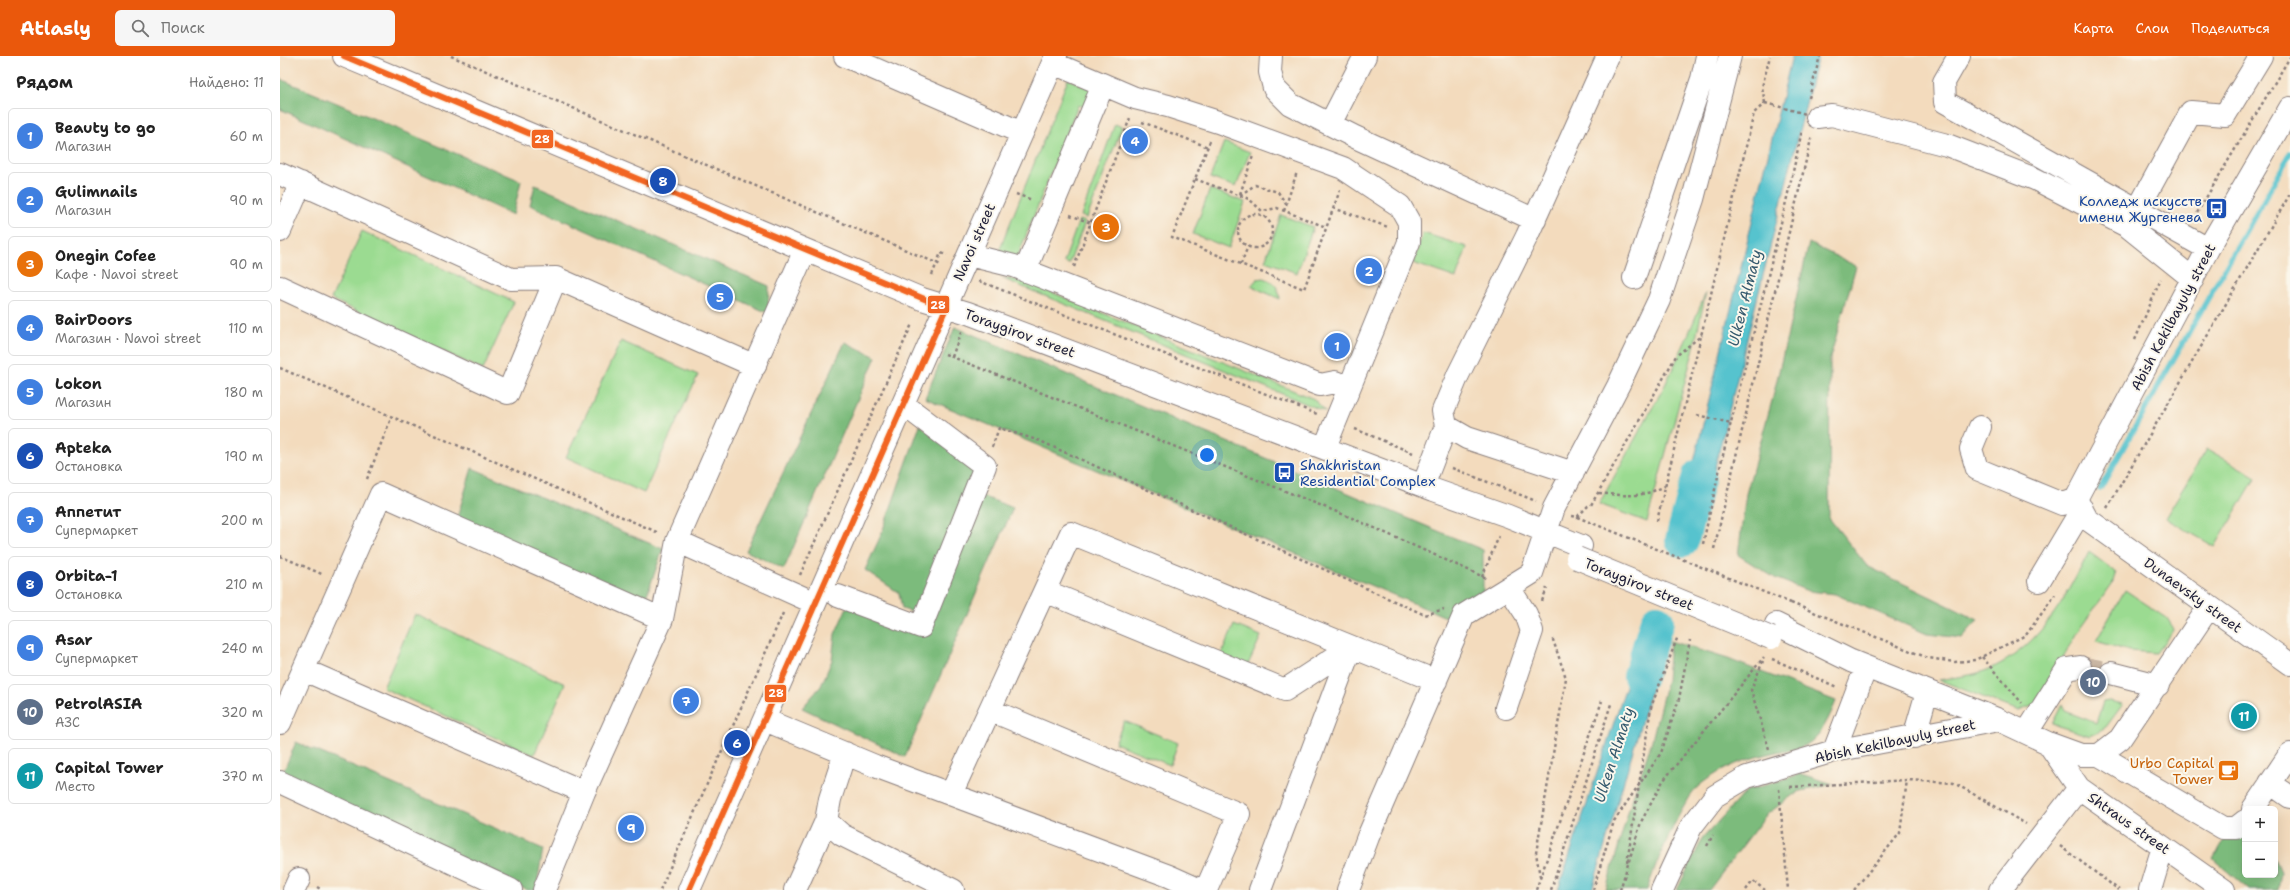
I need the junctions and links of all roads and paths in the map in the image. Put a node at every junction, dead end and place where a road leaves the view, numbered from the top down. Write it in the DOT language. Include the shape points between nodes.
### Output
graph roads {
  1 [pos="344,56"];
  2 [pos="451,56"];
  3 [pos="845,56"];
  4 [pos="1271,56"];
  5 [pos="1365,56"];
  6 [pos="1608,56"];
  7 [pos="1708,56"];
  8 [pos="1730,56"];
  9 [pos="1770,56"];
  10 [pos="1820,56"];
  11 [pos="1959,56"];
  12 [pos="2261,56"];
  13 [pos="1055,59"];
  14 [pos="1103,85"];
  15 [pos="1765,103"];
  16 [pos="2290,108"];
  17 [pos="1807,114"];
  18 [pos="1218,122"];
  19 [pos="1330,124"];
  20 [pos="1022,134"];
  21 [pos="1208,147"];
  22 [pos="1254,154"];
  23 [pos="1298,170"];
  24 [pos="1347,171"];
  25 [pos="280,174"];
  26 [pos="1196,179"];
  27 [pos="301,183"];
  28 [pos="2290,194"];
  29 [pos="1239,195"];
  30 [pos="1286,204"];
  31 [pos="2138,210"];
  32 [pos="1262,211"];
  33 [pos="1284,211"];
  34 [pos="1260,215"];
  35 [pos="1535,220"];
  36 [pos="1326,226"];
  37 [pos="280,231"];
  38 [pos="1248,246"];
  39 [pos="2208,249"];
  40 [pos="805,250"];
  41 [pos="941,253"];
  42 [pos="969,255"];
  43 [pos="936,263"];
  44 [pos="1241,264"];
  45 [pos="1025,271"];
  46 [pos="932,275"];
  47 [pos="556,278"];
  48 [pos="1634,278"];
  49 [pos="2193,279"];
  50 [pos="980,281"];
  51 [pos="280,287"];
  52 [pos="1066,287"];
  53 [pos="946,308"];
  54 [pos="964,326"];
  55 [pos="1702,335"];
  56 [pos="942,353"];
  57 [pos="952,357"];
  58 [pos="754,366"];
  59 [pos="280,368"];
  60 [pos="1349,388"];
  61 [pos="904,404"];
  62 [pos="1697,416"];
  63 [pos="1335,422"];
  64 [pos="1731,423"];
  65 [pos="1446,426"];
  66 [pos="1980,427"];
  67 [pos="1325,447"];
  68 [pos="1434,460"];
  69 [pos="985,466"];
  70 [pos="1573,473"];
  71 [pos="1665,486"];
  72 [pos="1428,488"];
  73 [pos="1599,493"];
  74 [pos="2079,504"];
  75 [pos="1554,508"];
  76 [pos="1577,517"];
  77 [pos="2101,518"];
  78 [pos="1657,521"];
  79 [pos="1499,536"];
  80 [pos="1544,537"];
  81 [pos="677,541"];
  82 [pos="1703,544"];
  83 [pos="1714,549"];
  84 [pos="280,556"];
  85 [pos="1482,576"];
  86 [pos="2039,581"];
  87 [pos="1477,582"];
  88 [pos="342,583"];
  89 [pos="1509,588"];
  90 [pos="1045,591"];
  91 [pos="2058,591"];
  92 [pos="838,596"];
  93 [pos="815,603"];
  94 [pos="1452,606"];
  95 [pos="2209,607"];
  96 [pos="662,619"];
  97 [pos="1551,634"];
  98 [pos="1678,636"];
  99 [pos="1690,640"];
  100 [pos="1351,647"];
  101 [pos="1982,657"];
  102 [pos="1858,664"];
  103 [pos="2290,664"];
  104 [pos="2080,667"];
  105 [pos="304,670"];
  106 [pos="2111,673"];
  107 [pos="1436,681"];
  108 [pos="2158,686"];
  109 [pos="1927,692"];
  110 [pos="1602,701"];
  111 [pos="1611,704"];
  112 [pos="1506,708"];
  113 [pos="2026,708"];
  114 [pos="990,710"];
  115 [pos="765,720"];
  116 [pos="1999,720"];
  117 [pos="280,723"];
  118 [pos="2027,732"];
  119 [pos="1914,737"];
  120 [pos="2048,743"];
  121 [pos="1834,751"];
  122 [pos="845,753"];
  123 [pos="2290,754"];
  124 [pos="1770,755"];
  125 [pos="2099,755"];
  126 [pos="1907,780"];
  127 [pos="280,782"];
  128 [pos="2270,783"];
  129 [pos="1639,786"];
  130 [pos="1779,787"];
  131 [pos="2079,788"];
  132 [pos="1772,790"];
  133 [pos="584,792"];
  134 [pos="951,794"];
  135 [pos="2290,797"];
  136 [pos="2255,806"];
  137 [pos="826,821"];
  138 [pos="2242,823"];
  139 [pos="1713,834"];
  140 [pos="2043,834"];
  141 [pos="2163,847"];
  142 [pos="1703,853"];
  143 [pos="1625,872"];
  144 [pos="1540,877"];
  145 [pos="511,890"];
  146 [pos="544,890"];
  147 [pos="689,890"];
  148 [pos="795,890"];
  149 [pos="953,890"];
  150 [pos="1200,890"];
  151 [pos="1206,890"];
  152 [pos="1260,890"];
  153 [pos="1348,890"];
  154 [pos="1536,890"];
  155 [pos="1551,890"];
  156 [pos="1593,890"];
  157 [pos="1620,890"];
  158 [pos="1662,890"];
  159 [pos="1746,890"];
  160 [pos="1765,890"];
  161 [pos="1788,890"];
  162 [pos="1854,890"];
  163 [pos="2000,890"];
  164 [pos="2119,890"];
  165 [pos="2150,890"];
  166 [pos="2224,890"];
  1 -- 40 [label="street, Toraygirov street"];
  2 -- 43 [label="path"];
  3 -- 20 [label="street"];
  4 -- 19 [label="street" via="1270,72 1274,88 1290,104"];
  5 -- 19 [label="street"];
  6 -- 35 [label="street"];
  7 -- 48 [label="street"];
  8 -- 70 [label="street" via="1693,199 1659,300"];
  9 -- 15 [label="path" via="1762,87"];
  10 -- 17 [label="path"];
  11 -- 31 [label="street" via="1944,82 1945,102"];
  12 -- 31 [label="street" via="2225,115 2191,112"];
  13 -- 14 [label="street"];
  13 -- 20 [label="street, Navoi street"];
  14 -- 18 [label="street" via="1135,98"];
  14 -- 45 [label="street"];
  15 -- 17 [label="path, bridge"];
  15 -- 55 [label="path" via="1754,113"];
  16 -- 39 [label="street, Abish Kekilbayuly street"];
  17 -- 49 [label="street" via="1832,116 1947,145 2035,179 2127,226"];
  17 -- 64 [label="path"];
  17 -- 83 [label="path"];
  18 -- 21 [label="path"];
  18 -- 24 [label="street"];
  19 -- 35 [label="street"];
  20 -- 42 [label="street, Navoi street"];
  21 -- 26 [label="path"];
  21 -- 52 [label="path" via="1130,118"];
  22 -- 29 [label="path"];
  23 -- 30 [label="path"];
  24 -- 36 [label="path"];
  24 -- 60 [label="street" via="1400,206 1409,222 1409,242"];
  25 -- 27 [label="street"];
  26 -- 29 [label="path"];
  26 -- 44 [label="path" via="1172,237"];
  27 -- 37 [label="street"];
  27 -- 47 [label="street" via="511,278"];
  28 -- 77 [label="path"];
  29 -- 30 [label="path" via="1255,185 1278,192"];
  29 -- 32 [label="path" via="1249,199"];
  30 -- 33 [label="path"];
  31 -- 39 [label="street"];
  32 -- 33 [label="path" via="1277,208"];
  32 -- 34 [label="path"];
  33 -- 36 [label="path"];
  34 -- 38 [label="path" via="1249,215 1239,227 1240,238"];
  34 -- 38 [label="path" via="1269,221 1271,237 1264,245"];
  35 -- 65 [label="street" via="1458,375 1443,411"];
  36 -- 44 [label="path" via="1304,289"];
  38 -- 44 [label="path"];
  39 -- 49 [label="street, Abish Kekilbayuly street"];
  40 -- 53 [label="street, Toraygirov street"];
  40 -- 58 [label="street"];
  41 -- 43 [label="path"];
  42 -- 45 [label="street"];
  42 -- 53 [label="street, Navoi street"];
  43 -- 46 [label="path"];
  45 -- 52 [label="street"];
  47 -- 51 [label="street" via="508,393"];
  47 -- 58 [label="street"];
  49 -- 74 [label="street, Abish Kekilbayuly street"];
  50 -- 63 [label="path"];
  52 -- 60 [label="street" via="1320,385 1334,382"];
  53 -- 61 [label="street, Navoi street"];
  53 -- 67 [label="street, Toraygirov street" via="984,319"];
  54 -- 57 [label="path"];
  55 -- 71 [label="path"];
  55 -- 73 [label="path" via="1676,356"];
  56 -- 57 [label="path"];
  57 -- 85 [label="path" via="1352,518"];
  58 -- 81 [label="street"];
  59 -- 81 [label="path"];
  60 -- 63 [label="street"];
  61 -- 69 [label="street"];
  61 -- 93 [label="street, Navoi street"];
  62 -- 64 [label="path"];
  63 -- 67 [label="street"];
  63 -- 68 [label="path"];
  64 -- 82 [label="path"];
  65 -- 68 [label="street"];
  65 -- 70 [label="street" via="1467,438"];
  66 -- 74 [label="street" via="1971,449 1977,469 2062,504"];
  67 -- 72 [label="street, Toraygirov street"];
  68 -- 72 [label="street"];
  68 -- 75 [label="path"];
  69 -- 92 [label="street" via="921,627"];
  69 -- 94 [label="path" via="999,428 1040,441 1425,615"];
  70 -- 75 [label="street"];
  71 -- 73 [label="path" via="1649,494 1626,496"];
  71 -- 78 [label="path"];
  72 -- 80 [label="street, Toraygirov street"];
  73 -- 76 [label="path" via="1591,505"];
  74 -- 77 [label="street" via="2087,519"];
  74 -- 86 [label="street, Abish Kekilbayuly street"];
  75 -- 76 [label="path"];
  75 -- 80 [label="street"];
  76 -- 101 [label="path, bridge" via="1928,658 1955,662"];
  77 -- 95 [label="street, Dunaevsky street"];
  79 -- 85 [label="path"];
  80 -- 89 [label="street" via="1532,573"];
  80 -- 102 [label="street, Toraygirov street"];
  81 -- 93 [label="street"];
  81 -- 96 [label="street"];
  84 -- 88 [label="path"];
  85 -- 87 [label="path"];
  85 -- 89 [label="path"];
  88 -- 96 [label="street" via="381,494"];
  88 -- 105 [label="street"];
  89 -- 107 [label="street" via="1464,616"];
  89 -- 112 [label="street" via="1526,614 1532,631"];
  90 -- 100 [label="street" via="1285,690"];
  90 -- 100 [label="street" via="1071,533"];
  90 -- 114 [label="street"];
  91 -- 101 [label="path" via="2026,635"];
  93 -- 115 [label="street, Navoi street"];
  95 -- 103 [label="street, Dunaevsky street"];
  95 -- 108 [label="street"];
  96 -- 133 [label="street"];
  97 -- 144 [label="path" via="1566,678 1536,853"];
  98 -- 129 [label="path" via="1651,707"];
  99 -- 129 [label="path" via="1680,699 1661,753"];
  100 -- 107 [label="street"];
  100 -- 152 [label="street"];
  101 -- 113 [label="path"];
  102 -- 109 [label="street, Toraygirov street"];
  102 -- 121 [label="street"];
  104 -- 118 [label="street" via="2067,669"];
  105 -- 117 [label="street"];
  105 -- 133 [label="street"];
  106 -- 108 [label="street"];
  107 -- 153 [label="street" via="1368,837"];
  108 -- 125 [label="street" via="2120,739"];
  109 -- 116 [label="street, Toraygirov street"];
  109 -- 119 [label="street"];
  110 -- 144 [label="path"];
  111 -- 155 [label="path"];
  114 -- 134 [label="street"];
  114 -- 151 [label="street" via="1240,814"];
  115 -- 122 [label="street"];
  115 -- 147 [label="street, Navoi street"];
  116 -- 118 [label="street, Toraygirov street"];
  116 -- 119 [label="street, Abish Kekilbayuly street"];
  118 -- 120 [label="street, Toraygirov street"];
  119 -- 121 [label="street, Abish Kekilbayuly street"];
  120 -- 125 [label="street, Toraygirov street" via="2081,755"];
  120 -- 131 [label="street, Shtraus street"];
  121 -- 158 [label="street, Abish Kekilbayuly street" via="1747,777 1715,796 1691,827"];
  122 -- 134 [label="street"];
  122 -- 137 [label="street" via="830,799"];
  123 -- 128 [label="street"];
  124 -- 143 [label="path" via="1751,690 1765,656 1663,781 1641,822"];
  125 -- 138 [label="street" via="2223,828 2236,828"];
  126 -- 130 [label="path"];
  126 -- 140 [label="path" via="1954,783"];
  126 -- 162 [label="path" via="1900,833"];
  127 -- 145 [label="street"];
  128 -- 135 [label="street"];
  128 -- 136 [label="street"];
  129 -- 143 [label="path"];
  129 -- 156 [label="path" via="1614,821"];
  130 -- 132 [label="path"];
  130 -- 161 [label="path"];
  131 -- 140 [label="street"];
  131 -- 141 [label="street, Shtraus street"];
  133 -- 146 [label="street"];
  134 -- 150 [label="street" via="1162,873"];
  137 -- 148 [label="street"];
  137 -- 149 [label="street" via="842,835"];
  139 -- 142 [label="path"];
  140 -- 163 [label="street"];
  140 -- 164 [label="path"];
  141 -- 165 [label="street"];
  141 -- 166 [label="street, Shtraus street"];
  143 -- 157 [label="path"];
  144 -- 154 [label="path"];
  159 -- 160 [label="path" via="1753,881"];
}
